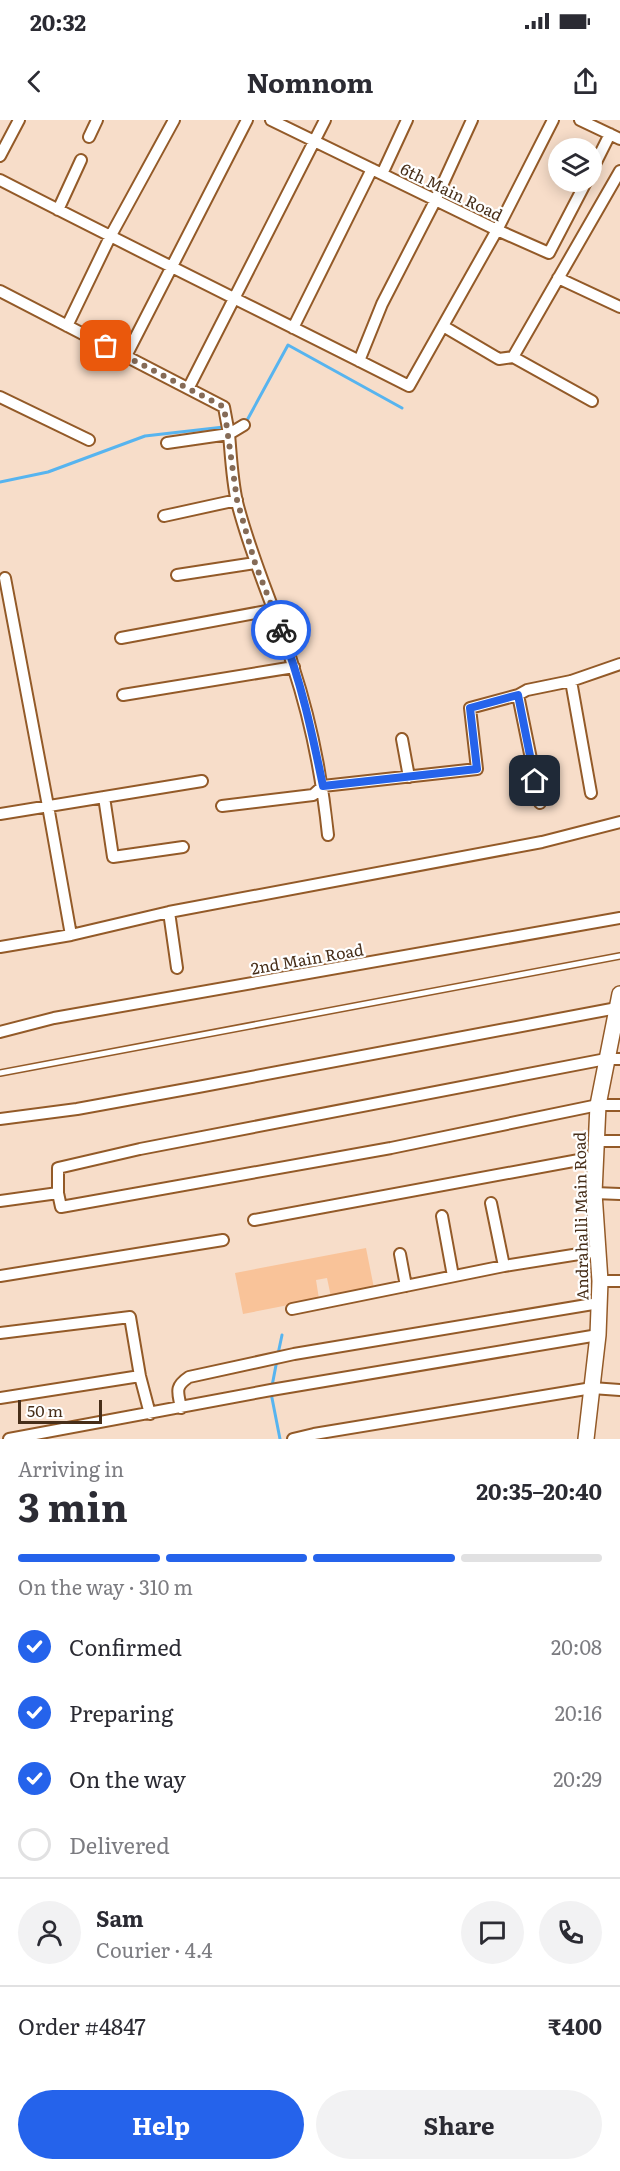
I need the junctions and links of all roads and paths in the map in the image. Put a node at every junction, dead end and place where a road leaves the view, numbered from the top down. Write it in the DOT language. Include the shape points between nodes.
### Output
graph roads {
  1 [pos="19,120"];
  2 [pos="98,120"];
  3 [pos="174,120"];
  4 [pos="248,120"];
  5 [pos="271,120"];
  6 [pos="325,120"];
  7 [pos="407,120"];
  8 [pos="472,120"];
  9 [pos="553,120"];
  10 [pos="580,120"];
  11 [pos="89,137"];
  12 [pos="615,137"];
  13 [pos="314,141"];
  14 [pos="0,156"];
  15 [pos="602,156"];
  16 [pos="81,160"];
  17 [pos="620,171"];
  18 [pos="377,172"];
  19 [pos="0,180"];
  20 [pos="581,192"];
  21 [pos="434,199"];
  22 [pos="58,210"];
  23 [pos="497,230"];
  24 [pos="111,237"];
  25 [pos="172,269"];
  26 [pos="558,278"];
  27 [pos="0,291"];
  28 [pos="233,297"];
  29 [pos="620,307"];
  30 [pos="67,326"];
  31 [pos="443,326"];
  32 [pos="293,328"];
  33 [pos="126,356"];
  34 [pos="513,357"];
  35 [pos="359,361"];
  36 [pos="189,387"];
  37 [pos="0,397"];
  38 [pos="592,401"];
  39 [pos="244,425"];
  40 [pos="229,434"];
  41 [pos="89,440"];
  42 [pos="167,443"];
  43 [pos="237,500"];
  44 [pos="164,516"];
  45 [pos="255,563"];
  46 [pos="177,575"];
  47 [pos="4,578"];
  48 [pos="272,610"];
  49 [pos="121,638"];
  50 [pos="294,667"];
  51 [pos="620,667"];
  52 [pos="571,681"];
  53 [pos="123,695"];
  54 [pos="518,695"];
  55 [pos="402,739"];
  56 [pos="409,777"];
  57 [pos="202,781"];
  58 [pos="323,786"];
  59 [pos="591,794"];
  60 [pos="104,797"];
  61 [pos="540,803"];
  62 [pos="48,806"];
  63 [pos="222,806"];
  64 [pos="0,814"];
  65 [pos="620,822"];
  66 [pos="328,835"];
  67 [pos="183,847"];
  68 [pos="169,912"];
  69 [pos="620,918"];
  70 [pos="71,935"];
  71 [pos="0,947"];
  72 [pos="620,956"];
  73 [pos="177,968"];
  74 [pos="618,1010"];
  75 [pos="0,1032"];
  76 [pos="613,1059"];
  77 [pos="0,1073"];
  78 [pos="598,1105"];
  79 [pos="620,1105"];
  80 [pos="0,1119"];
  81 [pos="595,1142"];
  82 [pos="620,1142"];
  83 [pos="595,1157"];
  84 [pos="58,1193"];
  85 [pos="594,1193"];
  86 [pos="620,1194"];
  87 [pos="0,1201"];
  88 [pos="490,1203"];
  89 [pos="442,1216"];
  90 [pos="254,1220"];
  91 [pos="223,1240"];
  92 [pos="598,1251"];
  93 [pos="400,1254"];
  94 [pos="504,1266"];
  95 [pos="0,1276"];
  96 [pos="453,1276"];
  97 [pos="600,1281"];
  98 [pos="620,1281"];
  99 [pos="405,1286"];
  100 [pos="599,1303"];
  101 [pos="291,1310"];
  102 [pos="0,1333"];
  103 [pos="598,1335"];
  104 [pos="140,1376"];
  105 [pos="592,1388"];
  106 [pos="620,1390"];
  107 [pos="0,1398"];
  108 [pos="181,1408"];
  109 [pos="150,1414"];
  110 [pos="9,1439"];
  111 [pos="293,1439"];
  112 [pos="586,1439"];
  1 -- 14 [label="street"];
  2 -- 11 [label="street"];
  3 -- 24 [label="street"];
  4 -- 25 [label="street"];
  5 -- 13 [label="street, 6th Main Road"];
  6 -- 13 [label="street"];
  7 -- 18 [label="street"];
  8 -- 21 [label="street"];
  9 -- 23 [label="street"];
  10 -- 12 [label="street"];
  12 -- 15 [label="street"];
  13 -- 18 [label="street, 6th Main Road"];
  13 -- 28 [label="street"];
  16 -- 22 [label="street"];
  17 -- 26 [label="street"];
  18 -- 21 [label="street, 6th Main Road"];
  18 -- 32 [label="street"];
  19 -- 22 [label="street"];
  20 -- 23 [label="street, 6th Main Road" via="549,253"];
  21 -- 23 [label="street, 6th Main Road"];
  21 -- 35 [label="street" via="382,304"];
  22 -- 24 [label="street"];
  23 -- 31 [label="street"];
  24 -- 25 [label="street"];
  24 -- 30 [label="street"];
  25 -- 28 [label="street"];
  25 -- 33 [label="street"];
  26 -- 29 [label="street"];
  26 -- 34 [label="street"];
  27 -- 30 [label="street"];
  28 -- 32 [label="street"];
  28 -- 36 [label="street"];
  30 -- 33 [label="street"];
  31 -- 34 [label="street" via="499,359"];
  31 -- 35 [label="street" via="409,386"];
  32 -- 35 [label="street"];
  33 -- 36 [label="street"];
  34 -- 38 [label="street"];
  36 -- 40 [label="street" via="224,407"];
  37 -- 41 [label="street"];
  39 -- 40 [label="street"];
  40 -- 42 [label="street"];
  40 -- 43 [label="street"];
  43 -- 44 [label="street"];
  43 -- 45 [label="street"];
  45 -- 46 [label="street"];
  45 -- 48 [label="street"];
  47 -- 62 [label="street"];
  48 -- 49 [label="street"];
  48 -- 50 [label="street"];
  50 -- 53 [label="street"];
  50 -- 58 [label="street"];
  51 -- 52 [label="street"];
  52 -- 54 [label="street"];
  52 -- 59 [label="street"];
  54 -- 56 [label="street" via="470,708 477,769"];
  54 -- 61 [label="street"];
  55 -- 56 [label="street"];
  56 -- 58 [label="street"];
  57 -- 60 [label="street"];
  58 -- 63 [label="street" via="313,795"];
  58 -- 66 [label="street"];
  60 -- 62 [label="street"];
  60 -- 67 [label="street" via="113,857"];
  62 -- 64 [label="street"];
  62 -- 70 [label="street"];
  65 -- 68 [label="street" via="542,842"];
  68 -- 70 [label="street"];
  68 -- 73 [label="street"];
  69 -- 75 [label="street, 2nd Main Road" via="54,1018"];
  70 -- 71 [label="street"];
  72 -- 77 [label="lane"];
  74 -- 76 [label="street, Andrahalli Main Road"];
  74 -- 80 [label="street" via="559,1017 378,1055 77,1109"];
  76 -- 78 [label="street, Andrahalli Main Road"];
  76 -- 84 [label="street" via="58,1168"];
  78 -- 79 [label="street"];
  78 -- 81 [label="street, Andrahalli Main Road"];
  78 -- 84 [label="street" via="391,1148 61,1207"];
  81 -- 82 [label="street"];
  81 -- 83 [label="street, Andrahalli Main Road"];
  83 -- 85 [label="street, Andrahalli Main Road"];
  83 -- 90 [label="street"];
  84 -- 87 [label="street"];
  85 -- 86 [label="street"];
  85 -- 92 [label="street, Andrahalli Main Road"];
  88 -- 94 [label="street"];
  89 -- 96 [label="street"];
  91 -- 95 [label="street"];
  92 -- 94 [label="street"];
  92 -- 97 [label="street, Andrahalli Main Road"];
  93 -- 99 [label="street"];
  94 -- 96 [label="street"];
  96 -- 99 [label="street"];
  97 -- 98 [label="street"];
  97 -- 100 [label="street, Andrahalli Main Road"];
  99 -- 101 [label="street"];
  100 -- 103 [label="street, Andrahalli Main Road"];
  100 -- 108 [label="street" via="294,1354 189,1377 178,1388"];
  102 -- 104 [label="street" via="130,1317"];
  103 -- 105 [label="street, Andrahalli Main Road"];
  103 -- 108 [label="street"];
  104 -- 107 [label="street"];
  104 -- 109 [label="street"];
  105 -- 106 [label="street"];
  105 -- 111 [label="street"];
  105 -- 112 [label="street, Andrahalli Main Road"];
  108 -- 109 [label="street"];
  109 -- 110 [label="street"];
}
